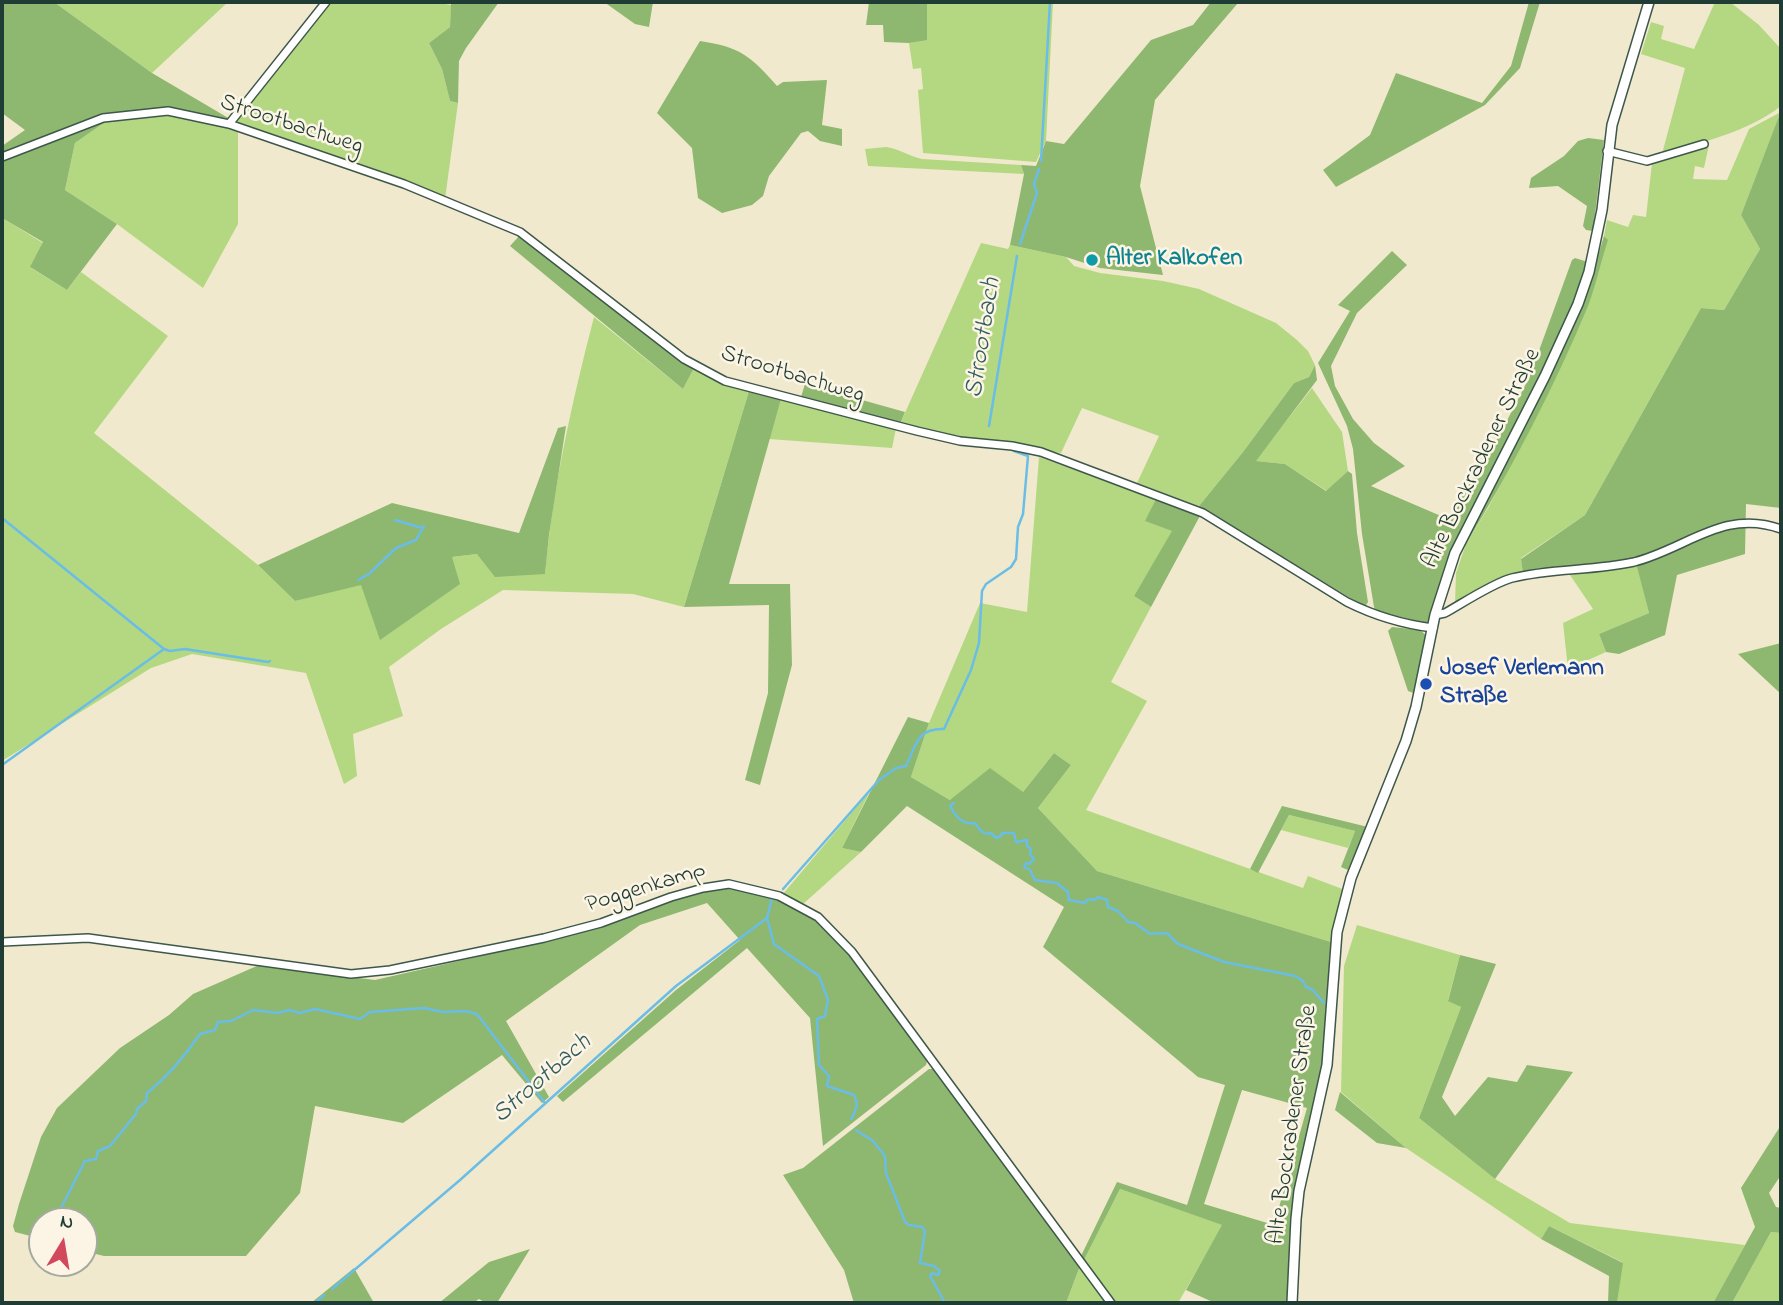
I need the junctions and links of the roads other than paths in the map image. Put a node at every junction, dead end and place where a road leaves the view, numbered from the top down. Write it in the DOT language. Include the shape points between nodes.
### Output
graph roads {
  1 [pos="326,2"];
  2 [pos="1649,2"];
  3 [pos="229,124"];
  4 [pos="1704,144"];
  5 [pos="1607,151"];
  6 [pos="2,158"];
  7 [pos="1781,529"];
  8 [pos="1435,615"];
  9 [pos="1433,628"];
  10 [pos="2,942"];
  11 [pos="1111,1303"];
  12 [pos="1292,1303"];
  1 -- 3 [label="street"];
  2 -- 5 [label="street, Alte Bockradener Straße"];
  3 -- 6 [label="street, Strootbachweg" via="168,111 103,118"];
  3 -- 9 [label="street, Strootbachweg" via="404,184 520,232 684,359 725,381 960,441 1041,452 1203,513 1372,614"];
  4 -- 5 [label="street" via="1647,161"];
  5 -- 8 [label="street, Alte Bockradener Straße" via="1597,245 1578,304 1466,528"];
  7 -- 8 [label="street" via="1741,523 1714,528 1634,562 1510,579"];
  8 -- 9 [label="street, Alte Bockradener Straße"];
  9 -- 12 [label="street, Alte Bockradener Straße" via="1406,741 1351,878 1337,932 1327,1065 1299,1191"];
  10 -- 11 [label="street, Poggenkamp" via="88,938 351,974 544,938 703,888 729,884 779,896 818,916 852,952"];
}
